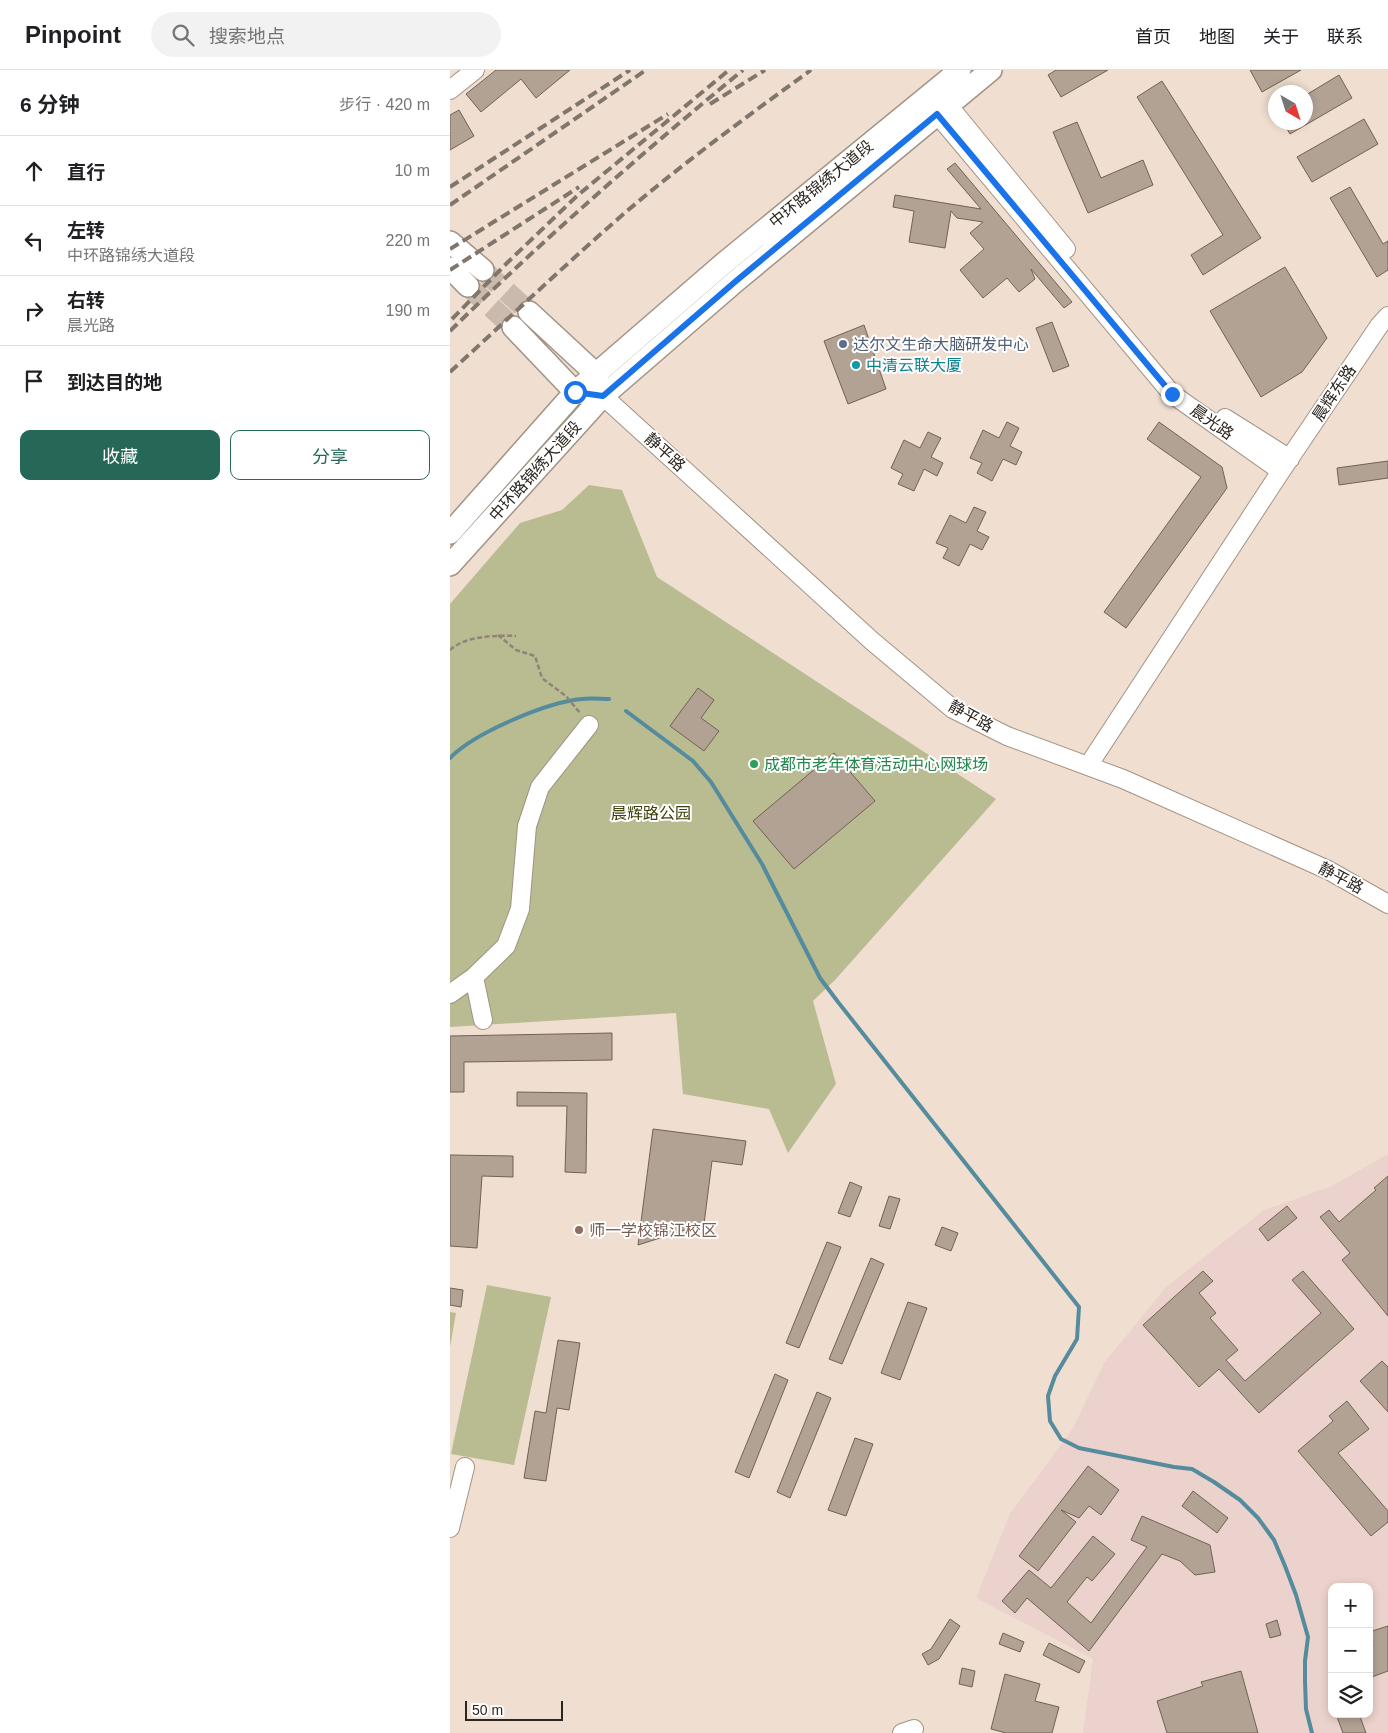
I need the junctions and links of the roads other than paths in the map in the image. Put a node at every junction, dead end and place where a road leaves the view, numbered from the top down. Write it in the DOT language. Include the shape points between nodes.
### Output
graph roads {
  1 [pos="475,70"];
  2 [pos="960,70"];
  3 [pos="991,70"];
  4 [pos="450,90"];
  5 [pos="943,110"];
  6 [pos="450,242"];
  7 [pos="450,268"];
  8 [pos="483,270"];
  9 [pos="468,286"];
  10 [pos="529,312"];
  11 [pos="1388,316"];
  12 [pos="513,327"];
  13 [pos="596,374"];
  14 [pos="575,392"];
  15 [pos="603,396"];
  16 [pos="1286,465"];
  17 [pos="450,533"];
  18 [pos="450,565"];
  19 [pos="589,725"];
  20 [pos="1088,766"];
  21 [pos="1388,904"];
  22 [pos="474,977"];
  23 [pos="450,994"];
  24 [pos="483,1020"];
  25 [pos="465,1467"];
  26 [pos="450,1528"];
  1 -- 4 [label="street"];
  2 -- 13 [label="main road, 中环路锦绣大道段" via="723,264"];
  3 -- 5 [label="main road, 中环路锦绣大道段"];
  5 -- 15 [label="main road, 中环路锦绣大道段"];
  5 -- 16 [label="street, 晨光路" via="1172,394"];
  6 -- 8 [label="main road"];
  7 -- 9 [label="main road"];
  10 -- 13 [label="main road"];
  11 -- 16 [label="street, 晨辉东路"];
  12 -- 14 [label="main road"];
  13 -- 14 [label="main road, 中环路锦绣大道段"];
  13 -- 15 [label="main road"];
  14 -- 15 [label="main road"];
  14 -- 17 [label="main road, 中环路锦绣大道段"];
  15 -- 18 [label="main road, 中环路锦绣大道段"];
  15 -- 20 [label="street, 静平路" via="872,642 953,708 1007,736"];
  16 -- 20 [label="street, 晨辉东路"];
  19 -- 22 [label="street" via="540,788 527,826 520,909 506,946"];
  20 -- 21 [label="street, 静平路" via="1328,870"];
  22 -- 23 [label="street"];
  22 -- 24 [label="street"];
  25 -- 26 [label="street"];
}
